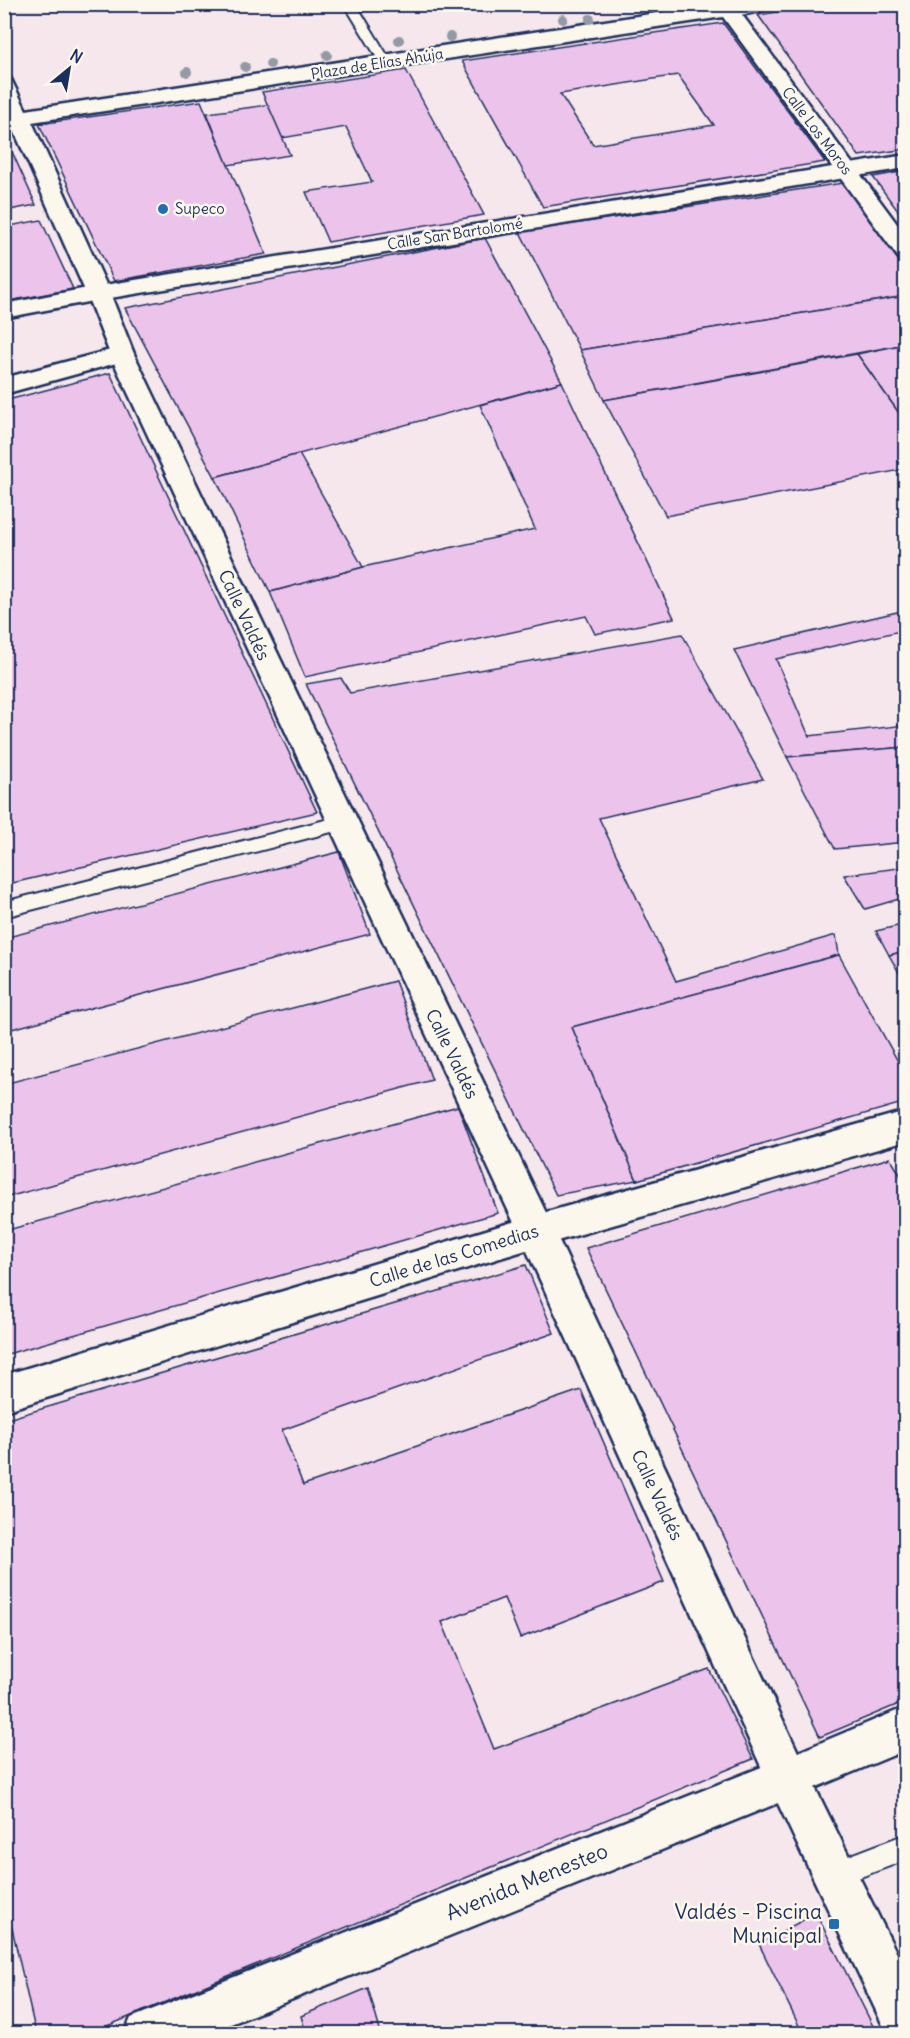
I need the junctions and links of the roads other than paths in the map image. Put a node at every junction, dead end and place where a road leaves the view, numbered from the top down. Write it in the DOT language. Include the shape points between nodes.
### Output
graph roads {
  1 [pos="350,4"];
  2 [pos="765,4"];
  3 [pos="725,7"];
  4 [pos="386,63"];
  5 [pos="4,83"];
  6 [pos="20,117"];
  7 [pos="906,161"];
  8 [pos="847,171"];
  9 [pos="906,252"];
  10 [pos="98,292"];
  11 [pos="4,311"];
  12 [pos="122,354"];
  13 [pos="4,386"];
  14 [pos="341,823"];
  15 [pos="4,910"];
  16 [pos="906,1126"];
  17 [pos="536,1231"];
  18 [pos="4,1393"];
  19 [pos="906,1728"];
  20 [pos="788,1778"];
  21 [pos="906,1847"];
  22 [pos="834,1874"];
  23 [pos="906,2023"];
  24 [pos="147,2034"];
  1 -- 4 [label="lane"];
  2 -- 3 [label="street, Plaza de Elías Ahúja"];
  3 -- 4 [label="street, Plaza de Elías Ahúja"];
  3 -- 8 [label="street, Calle Los Moros"];
  4 -- 6 [label="street, Plaza de Elías Ahúja"];
  5 -- 6 [label="street, Calle Valdés"];
  6 -- 10 [label="street, Calle Valdés"];
  7 -- 8 [label="street, Calle San Bartolomé"];
  8 -- 9 [label="street, Calle Los Moros"];
  8 -- 10 [label="street, Calle San Bartolomé"];
  10 -- 11 [label="street, Calle San Bartolomé"];
  10 -- 12 [label="street, Calle Valdés"];
  12 -- 13 [label="street"];
  12 -- 14 [label="street, Calle Valdés"];
  14 -- 15 [label="lane"];
  14 -- 17 [label="street, Calle Valdés"];
  16 -- 17 [label="street, Calle de las Comedias"];
  17 -- 18 [label="street, Calle de las Comedias"];
  17 -- 20 [label="street, Calle Valdés"];
  19 -- 20 [label="street, Avenida Menesteo"];
  20 -- 22 [label="street, Calle Valdés"];
  20 -- 24 [label="street, Avenida Menesteo"];
  21 -- 22 [label="lane"];
  22 -- 23 [label="street, Calle Valdés"];
}
